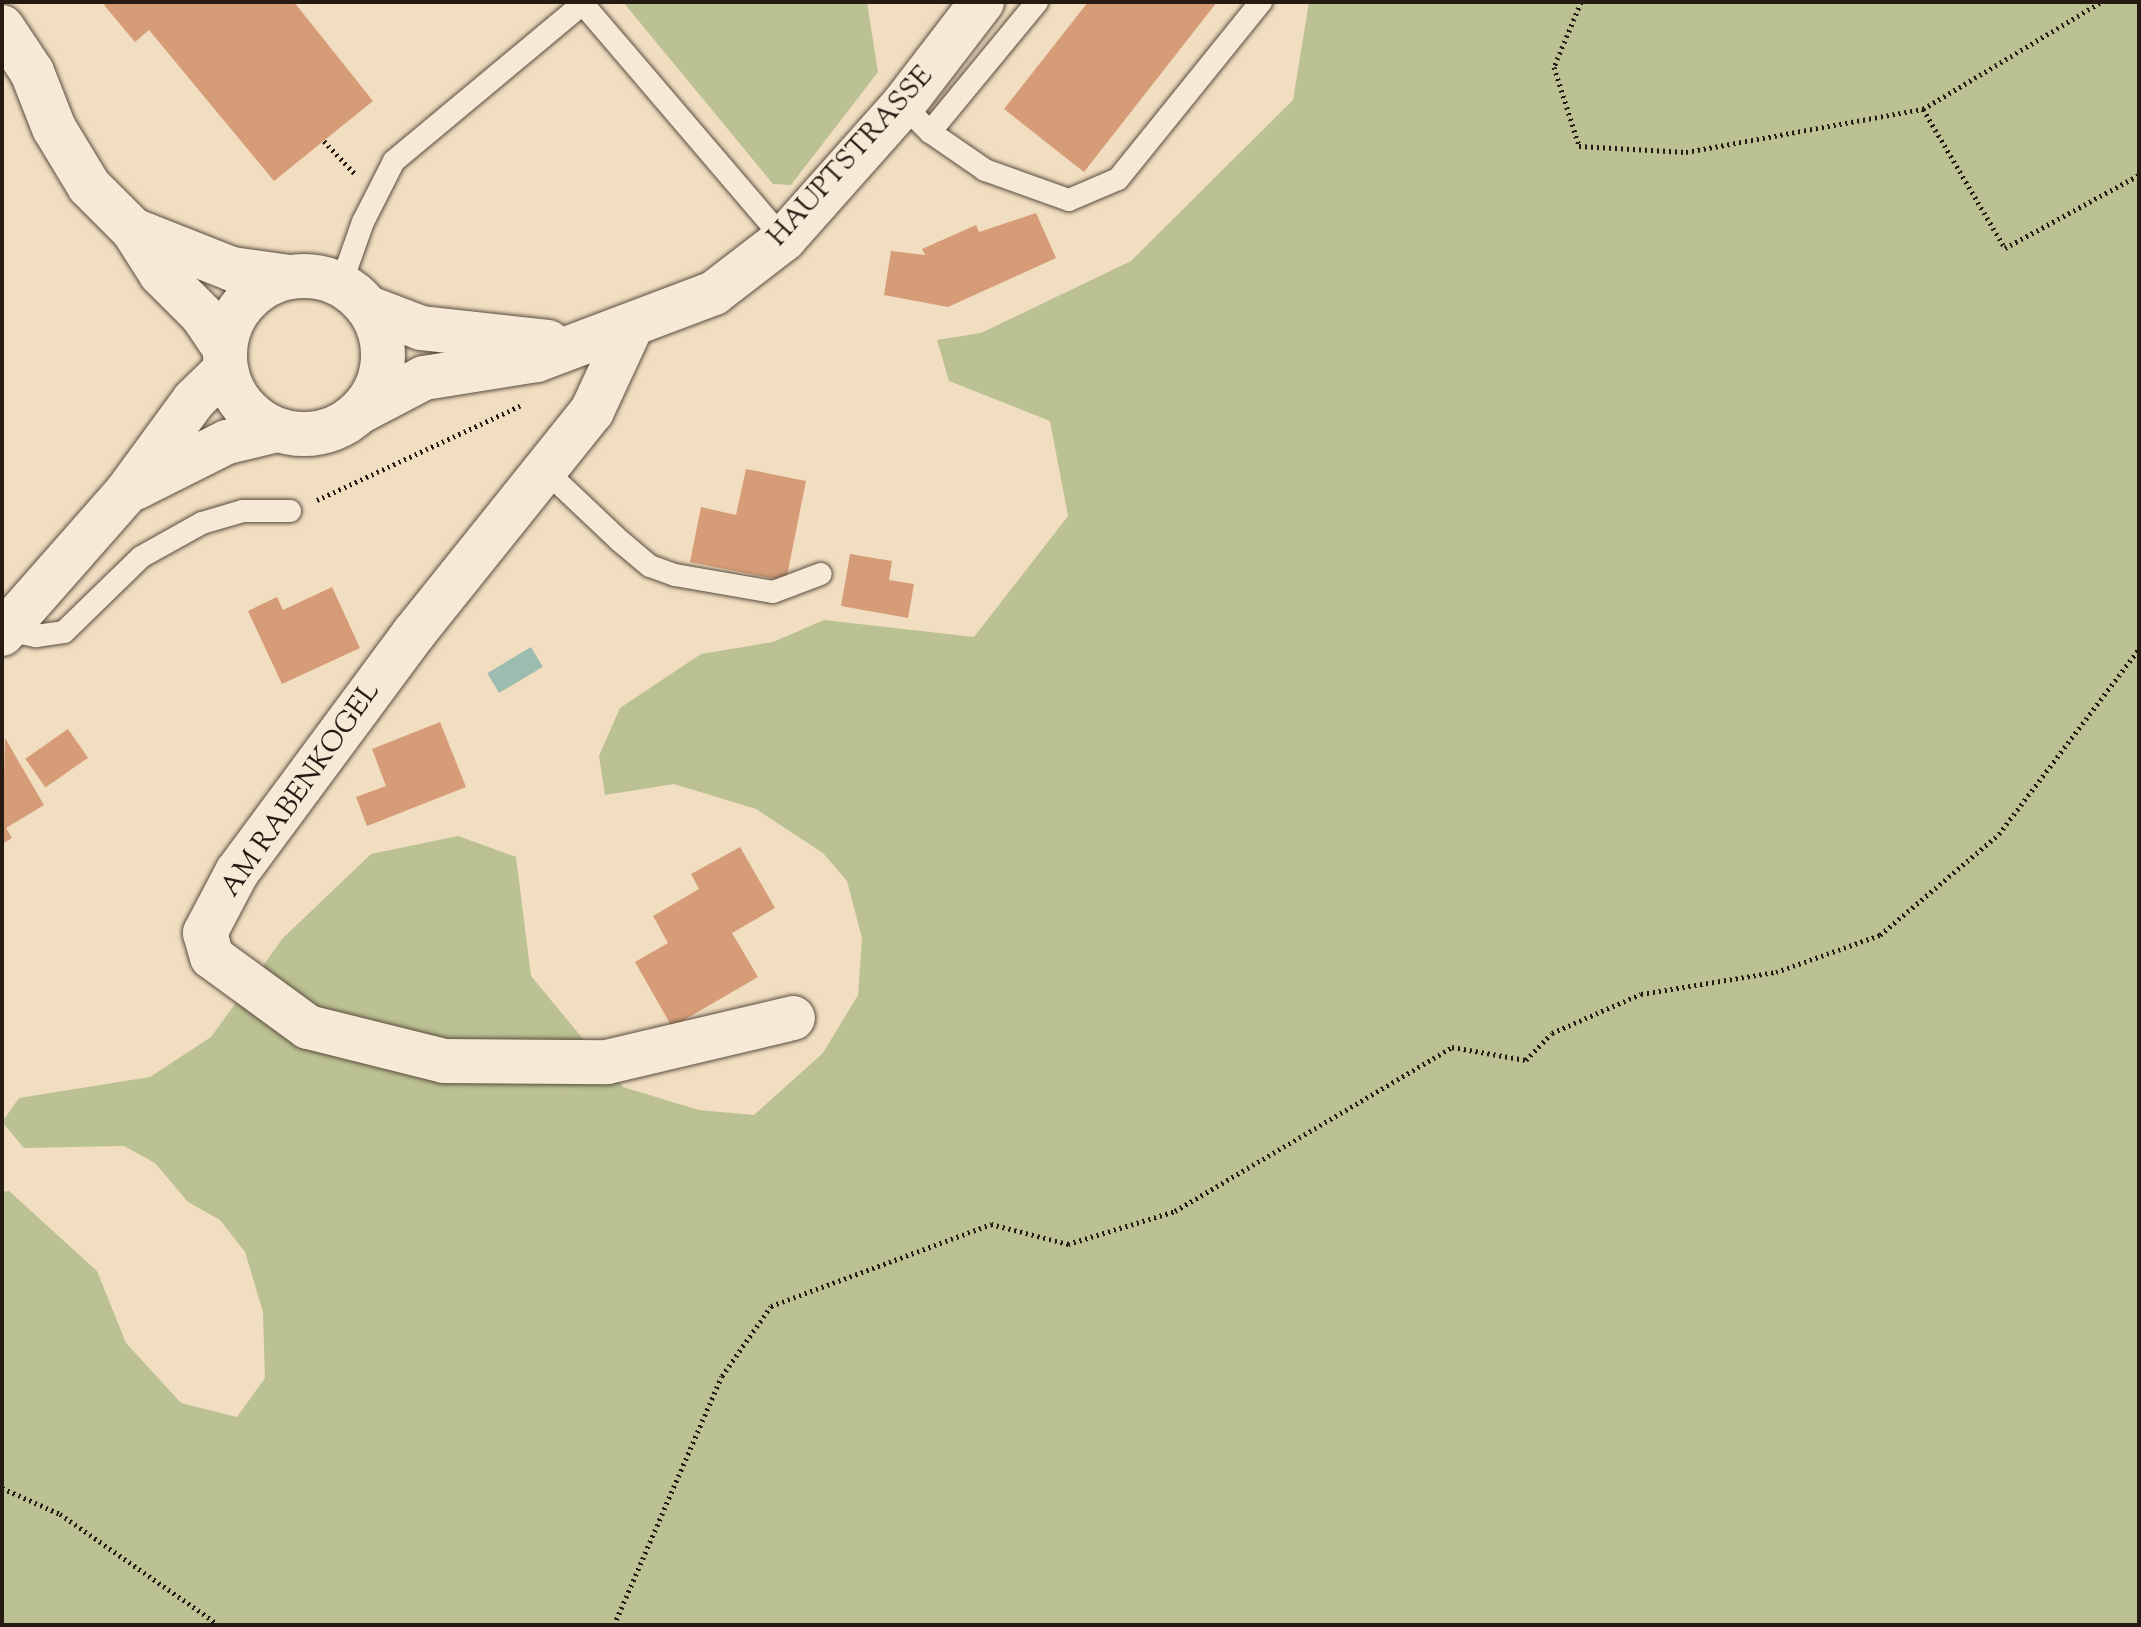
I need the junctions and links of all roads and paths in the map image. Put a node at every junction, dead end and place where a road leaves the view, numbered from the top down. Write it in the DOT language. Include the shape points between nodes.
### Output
graph roads {
  1 [pos="982,2"];
  2 [pos="1037,2"];
  3 [pos="1261,2"];
  4 [pos="1581,2"];
  5 [pos="2101,2"];
  6 [pos="584,3"];
  7 [pos="2,27"];
  8 [pos="1923,109"];
  9 [pos="917,119"];
  10 [pos="324,141"];
  11 [pos="2139,175"];
  12 [pos="376,197"];
  13 [pos="133,230"];
  14 [pos="784,239"];
  15 [pos="289,277"];
  16 [pos="355,296"];
  17 [pos="631,327"];
  18 [pos="570,344"];
  19 [pos="225,360"];
  20 [pos="530,401"];
  21 [pos="361,411"];
  22 [pos="277,430"];
  23 [pos="547,472"];
  24 [pos="126,493"];
  25 [pos="290,511"];
  26 [pos="821,574"];
  27 [pos="4,632"];
  28 [pos="2139,649"];
  29 [pos="793,1018"];
  30 [pos="2,1488"];
  31 [pos="219,1625"];
  32 [pos="614,1625"];
  1 -- 9 [label="main road, HAUPTSTRASSE"];
  2 -- 9 [label="lane"];
  3 -- 9 [label="lane" via="1118,179 1069,200 985,170"];
  4 -- 8 [label="path" via="1554,67 1579,146 1686,152"];
  5 -- 8 [label="path"];
  6 -- 12 [label="lane" via="394,161"];
  6 -- 14 [label="lane"];
  7 -- 13 [label="main road" via="32,72 54,128 89,186"];
  8 -- 11 [label="path" via="2005,248"];
  9 -- 14 [label="main road, HAUPTSTRASSE"];
  10 -- 12 [label="path"];
  12 -- 16 [label="lane"];
  13 -- 15 [label="main road" via="232,269"];
  13 -- 19 [label="main road" via="161,274 202,315"];
  14 -- 17 [label="main road, HAUPTSTRASSE" via="714,293"];
  15 -- 16 [label="main road, HAUPTSTRASSE" via="316,276"];
  15 -- 19 [label="main road, HAUPTSTRASSE" via="250,297 236,314"];
  16 -- 18 [label="main road, HAUPTSTRASSE" via="421,328"];
  16 -- 21 [label="main road" via="384,350 383,372"];
  17 -- 18 [label="main road, HAUPTSTRASSE"];
  17 -- 23 [label="main road, AM RABENKOGEL" via="592,411"];
  18 -- 21 [label="main road, HAUPTSTRASSE" via="537,360 424,378"];
  19 -- 22 [label="main road" via="245,408"];
  19 -- 24 [label="main road, HAUPTSTRASSE"];
  20 -- 25 [label="path"];
  21 -- 22 [label="main road, HAUPTSTRASSE" via="322,433"];
  22 -- 24 [label="main road, HAUPTSTRASSE" via="227,442"];
  23 -- 26 [label="lane" via="640,558 675,575 773,592"];
  23 -- 29 [label="main road, AM RABENKOGEL" via="414,633 237,872 205,933 212,957 308,1027 444,1061 607,1062"];
  24 -- 27 [label="main road, HAUPTSTRASSE"];
  25 -- 27 [label="lane" via="243,511 202,523 141,557 64,632"];
  28 -- 32 [label="path" via="1999,834 1880,935 1776,972 1641,994 1552,1033 1526,1060 1452,1047 1175,1211 1068,1244 991,1224 771,1306 722,1376"];
  30 -- 31 [label="path" via="60,1514"];
}
